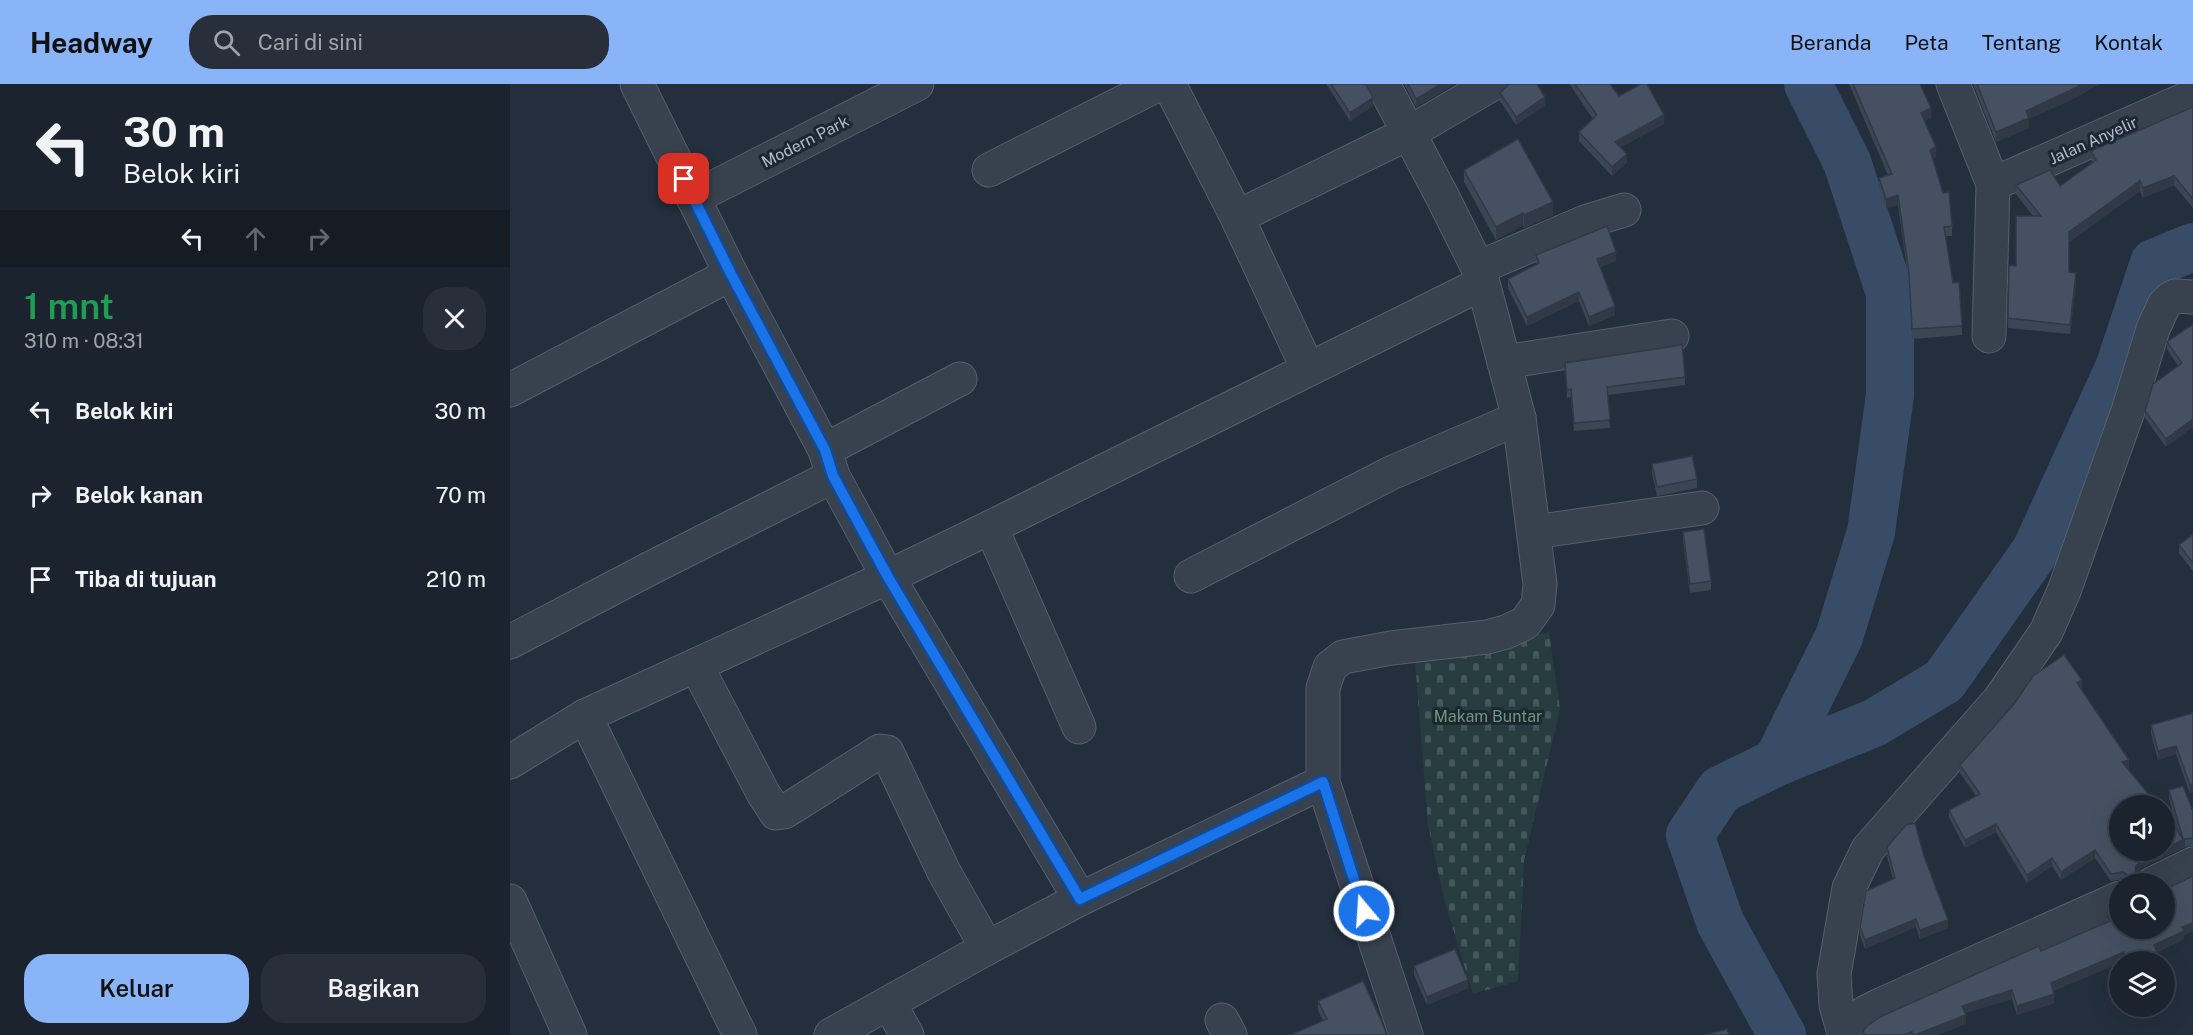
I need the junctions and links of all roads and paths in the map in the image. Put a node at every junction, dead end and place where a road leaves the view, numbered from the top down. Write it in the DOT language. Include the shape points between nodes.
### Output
graph roads {
  1 [pos="637,84"];
  2 [pos="917,84"];
  3 [pos="1159,84"];
  4 [pos="1169,84"];
  5 [pos="1383,84"];
  6 [pos="1491,84"];
  7 [pos="1953,84"];
  8 [pos="2193,96"];
  9 [pos="1410,133"];
  10 [pos="989,170"];
  11 [pos="1993,184"];
  12 [pos="693,198"];
  13 [pos="1624,210"];
  14 [pos="1237,217"];
  15 [pos="731,274"];
  16 [pos="1480,275"];
  17 [pos="2193,297"];
  18 [pos="1672,336"];
  19 [pos="1989,336"];
  20 [pos="1504,362"];
  21 [pos="1308,369"];
  22 [pos="960,379"];
  23 [pos="510,390"];
  24 [pos="1519,418"];
  25 [pos="829,463"];
  26 [pos="1702,508"];
  27 [pos="991,527"];
  28 [pos="1534,532"];
  29 [pos="1191,576"];
  30 [pos="888,577"];
  31 [pos="510,642"];
  32 [pos="696,665"];
  33 [pos="585,716"];
  34 [pos="1079,727"];
  35 [pos="510,762"];
  36 [pos="1323,782"];
  37 [pos="2193,864"];
  38 [pos="2175,873"];
  39 [pos="1080,899"];
  40 [pos="510,901"];
  41 [pos="2109,903"];
  42 [pos="987,948"];
  43 [pos="889,1003"];
  44 [pos="1844,1034"];
  45 [pos="570,1035"];
  46 [pos="740,1035"];
  47 [pos="831,1035"];
  48 [pos="907,1035"];
  49 [pos="1406,1035"];
  1 -- 12 [label="street"];
  2 -- 12 [label="street, Modern Park"];
  3 -- 10 [label="street"];
  4 -- 14 [label="street"];
  5 -- 9 [label="street"];
  6 -- 9 [label="street"];
  7 -- 11 [label="street"];
  8 -- 11 [label="street, Jalan Anyelir"];
  9 -- 14 [label="street"];
  9 -- 16 [label="street"];
  11 -- 19 [label="street"];
  12 -- 15 [label="street"];
  13 -- 16 [label="street" via="1585,222"];
  14 -- 21 [label="street"];
  15 -- 23 [label="street"];
  15 -- 25 [label="street"];
  16 -- 20 [label="street"];
  16 -- 21 [label="street"];
  17 -- 44 [label="street" via="2170,299 2153,328 2128,411 2046,633 2000,699 1868,849 1849,888 1834,974 1836,1005"];
  18 -- 20 [label="street"];
  20 -- 24 [label="street"];
  21 -- 27 [label="street"];
  22 -- 25 [label="street"];
  24 -- 28 [label="street"];
  24 -- 29 [label="street" via="1391,473"];
  25 -- 30 [label="street"];
  25 -- 31 [label="street" via="649,568"];
  26 -- 28 [label="street"];
  27 -- 30 [label="street"];
  27 -- 34 [label="street"];
  28 -- 36 [label="street" via="1540,584 1538,605 1525,623 1487,637 1343,657 1330,667 1323,688"];
  30 -- 32 [label="street"];
  30 -- 39 [label="street"];
  32 -- 33 [label="street"];
  32 -- 42 [label="street" via="776,813 784,812 880,751 886,752 944,872"];
  33 -- 35 [label="street"];
  33 -- 46 [label="street"];
  36 -- 39 [label="street"];
  36 -- 49 [label="street"];
  37 -- 38 [label="street"];
  39 -- 42 [label="street"];
  40 -- 45 [label="street"];
  41 -- 44 [label="street" via="1860,1015"];
  42 -- 43 [label="street"];
  43 -- 47 [label="street"];
  43 -- 48 [label="street"];
}
